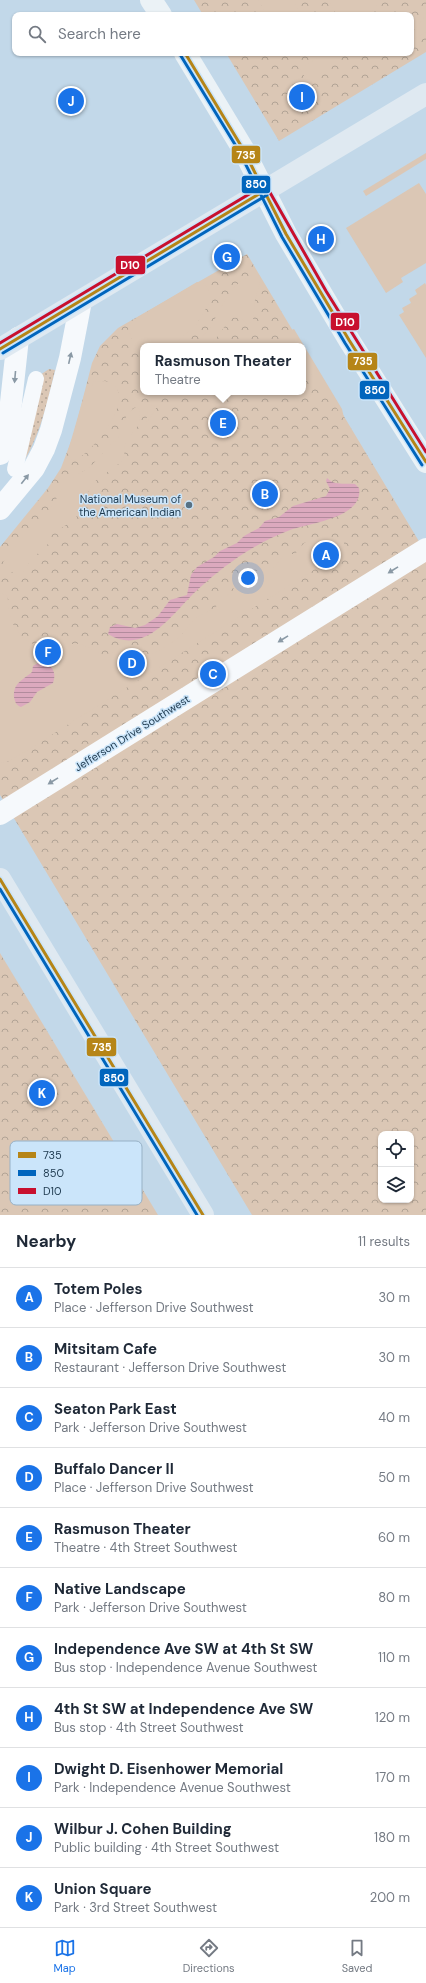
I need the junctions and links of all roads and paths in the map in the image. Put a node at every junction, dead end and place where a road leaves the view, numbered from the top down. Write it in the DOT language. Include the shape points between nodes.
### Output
graph roads {
  1 [pos="151,0"];
  2 [pos="159,12"];
  3 [pos="187,56"];
  4 [pos="426,94"];
  5 [pos="264,191"];
  6 [pos="81,300"];
  7 [pos="18,338"];
  8 [pos="0,349"];
  9 [pos="36,379"];
  10 [pos="7,461"];
  11 [pos="426,462"];
  12 [pos="0,509"];
  13 [pos="426,549"];
  14 [pos="0,814"];
  15 [pos="0,879"];
  16 [pos="204,1215"];
  1 -- 2 [label="main road"];
  3 -- 5 [label="main road" via="243,149"];
  4 -- 5 [label="main road"];
  5 -- 6 [label="main road"];
  5 -- 11 [label="main road" via="286,234 349,340"];
  6 -- 7 [label="main road"];
  12 -- 6 [label="street, one-way" via="34,468 51,430 70,358"];
  7 -- 8 [label="main road"];
  7 -- 10 [label="street, one-way"];
  9 -- 10 [label="street"];
  13 -- 14 [label="street, Jefferson Drive Southwest, one-way"];
  15 -- 16 [label="main road"];
}
